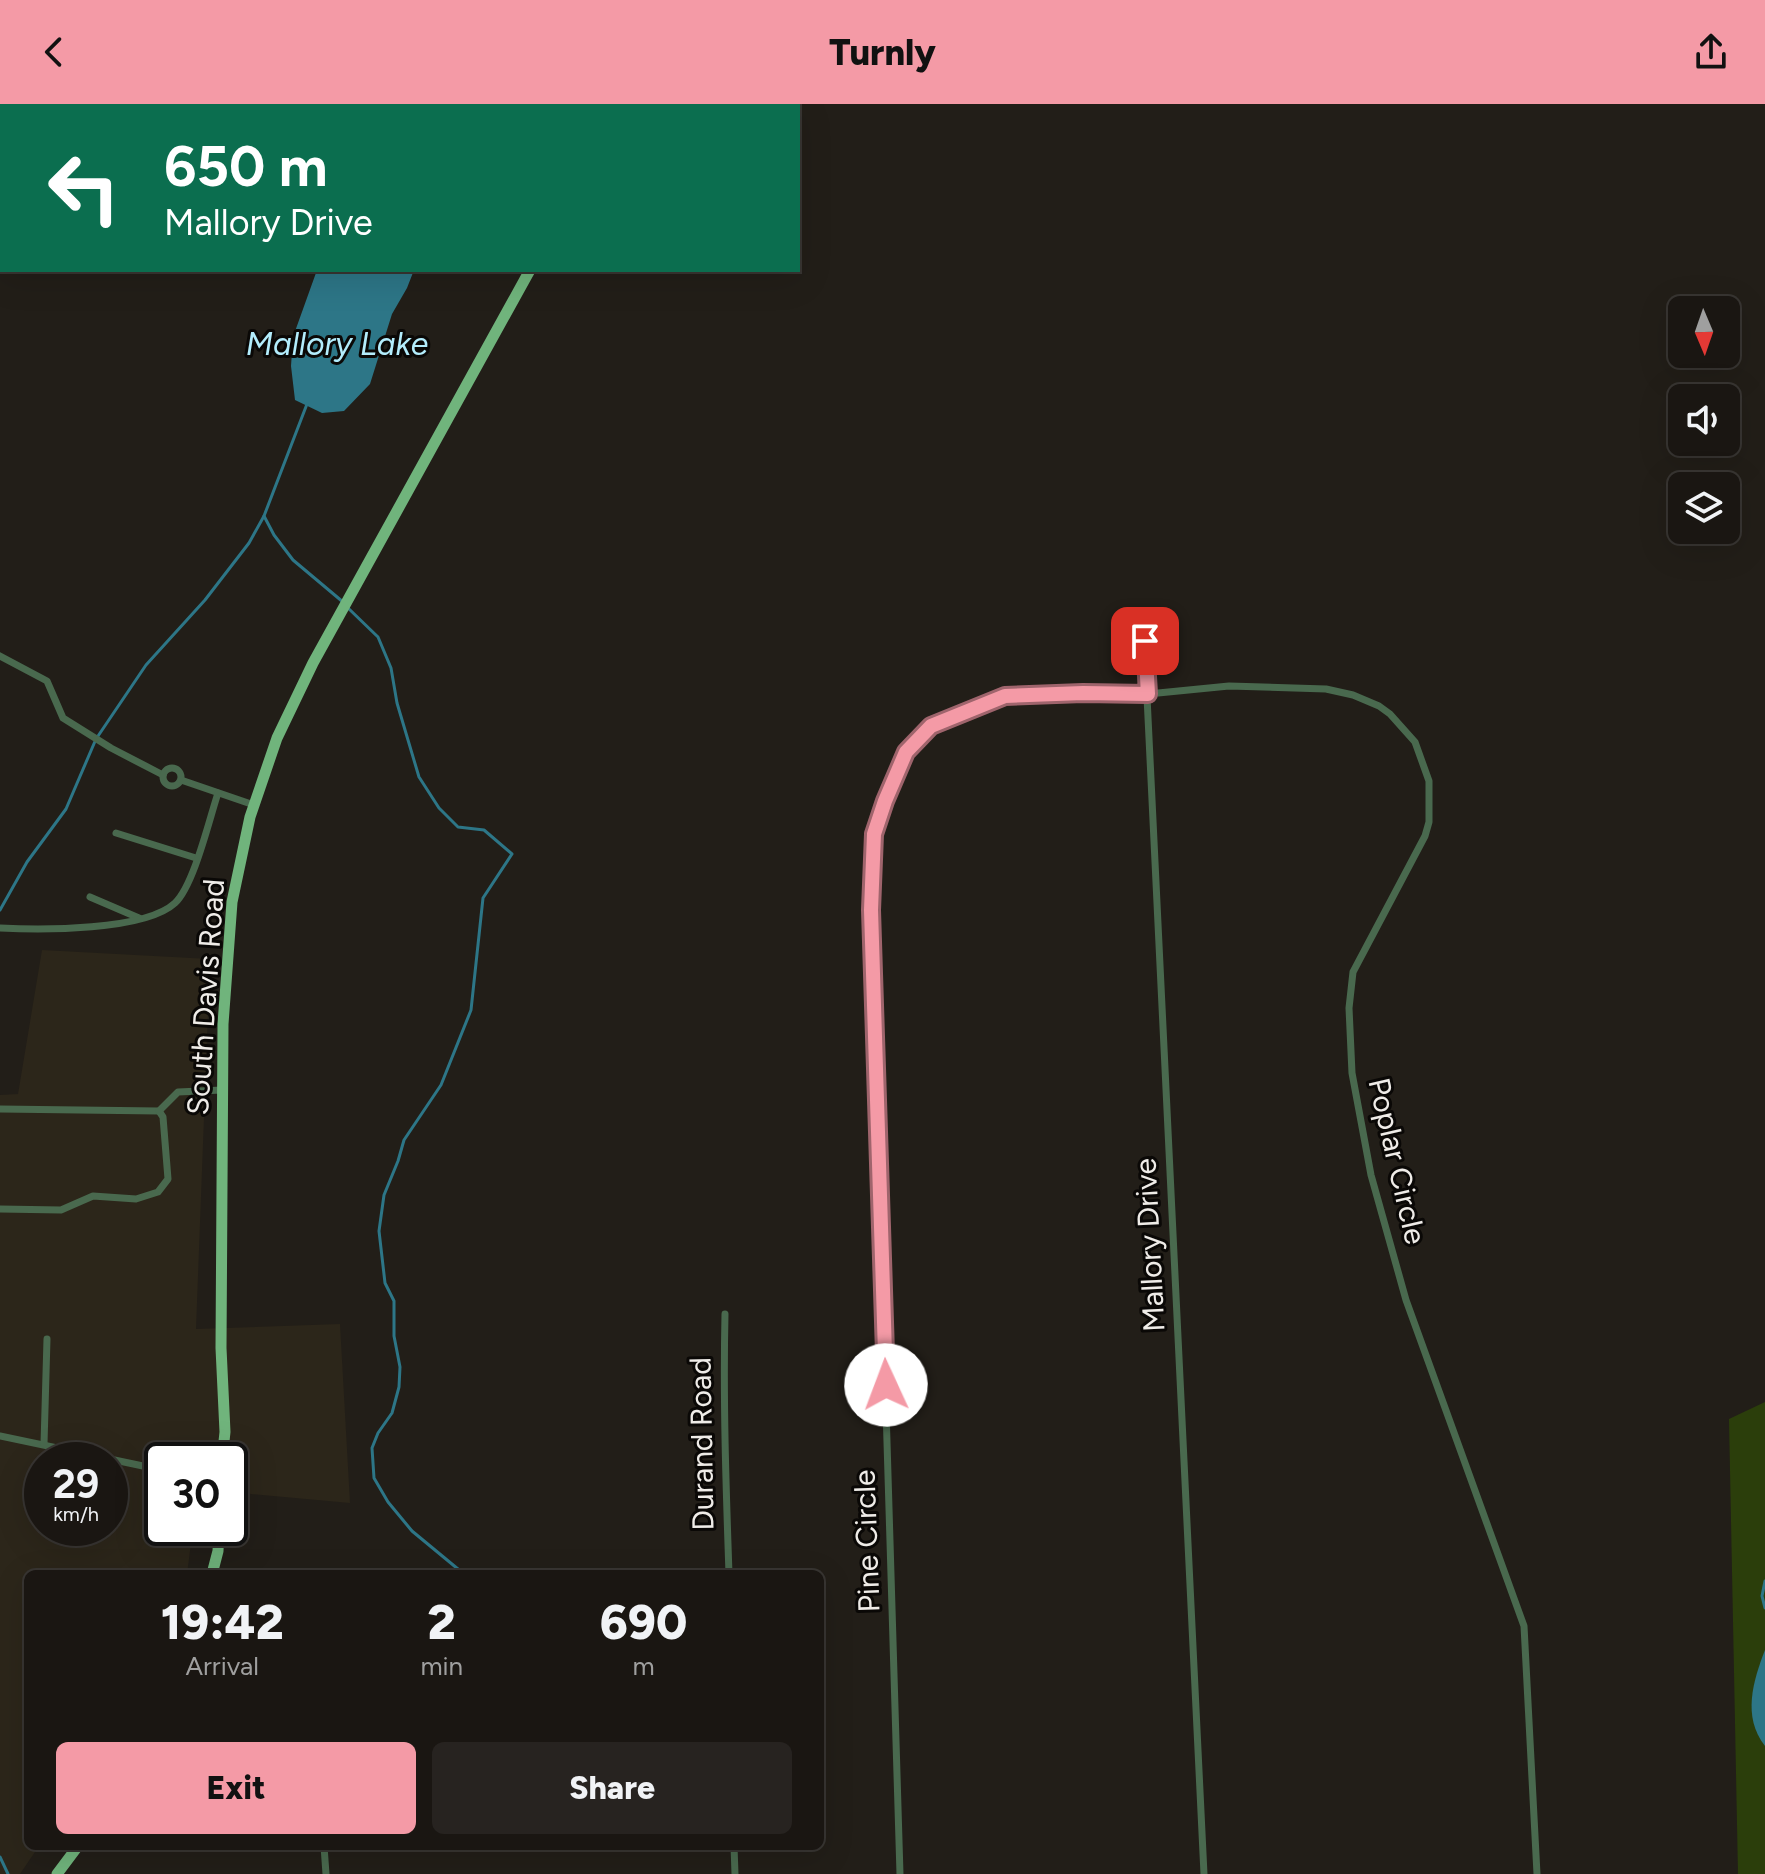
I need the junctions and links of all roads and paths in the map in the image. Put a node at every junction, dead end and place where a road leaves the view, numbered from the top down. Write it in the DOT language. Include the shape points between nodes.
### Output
graph roads {
  1 [pos="529,272"];
  2 [pos="1143,614"];
  3 [pos="0,656"];
  4 [pos="1148,694"];
  5 [pos="163,775"];
  6 [pos="181,780"];
  7 [pos="218,793"];
  8 [pos="254,805"];
  9 [pos="116,833"];
  10 [pos="196,858"];
  11 [pos="90,897"];
  12 [pos="139,918"];
  13 [pos="0,928"];
  14 [pos="222,1090"];
  15 [pos="0,1109"];
  16 [pos="159,1111"];
  17 [pos="0,1209"];
  18 [pos="725,1314"];
  19 [pos="47,1339"];
  20 [pos="0,1436"];
  21 [pos="33,1442"];
  22 [pos="44,1442"];
  23 [pos="224,1442"];
  24 [pos="218,1546"];
  25 [pos="213,1570"];
  26 [pos="729,1570"];
  27 [pos="75,1850"];
  28 [pos="324,1850"];
  29 [pos="734,1850"];
  30 [pos="57,1874"];
  31 [pos="326,1874"];
  32 [pos="735,1874"];
  33 [pos="900,1874"];
  34 [pos="1204,1874"];
  35 [pos="1537,1874"];
  1 -- 8 [label="main road, South Davis Road" via="313,663 277,738"];
  2 -- 4 [label="street, Mallory Drive"];
  3 -- 5 [label="street" via="47,681 63,718"];
  4 -- 33 [label="street, Pine Circle" via="1005,696 931,726 906,752 874,834 871,910"];
  4 -- 34 [label="street, Mallory Drive"];
  4 -- 35 [label="street, Poplar Circle" via="1229,686 1340,691 1390,714 1415,742 1426,767 1431,809 1425,836 1353,972 1352,1073 1371,1175 1406,1300 1524,1626"];
  5 -- 6 [label="street" via="171,786"];
  5 -- 6 [label="street" via="174,768"];
  6 -- 7 [label="street"];
  7 -- 8 [label="street"];
  7 -- 10 [label="street"];
  8 -- 14 [label="main road, South Davis Road" via="232,902"];
  9 -- 10 [label="street"];
  10 -- 12 [label="street" via="177,902"];
  11 -- 12 [label="street"];
  12 -- 13 [label="street" via="86,928"];
  14 -- 16 [label="street" via="178,1092"];
  14 -- 23 [label="main road, South Davis Road"];
  15 -- 16 [label="street"];
  16 -- 17 [label="street" via="168,1179 158,1192 136,1199 93,1196 61,1210"];
  18 -- 26 [label="street, Durand Road"];
  19 -- 22 [label="street"];
  20 -- 21 [label="street"];
  24 -- 25 [label="main road"];
  27 -- 30 [label="main road"];
  28 -- 31 [label="street"];
  29 -- 32 [label="street"];
}
